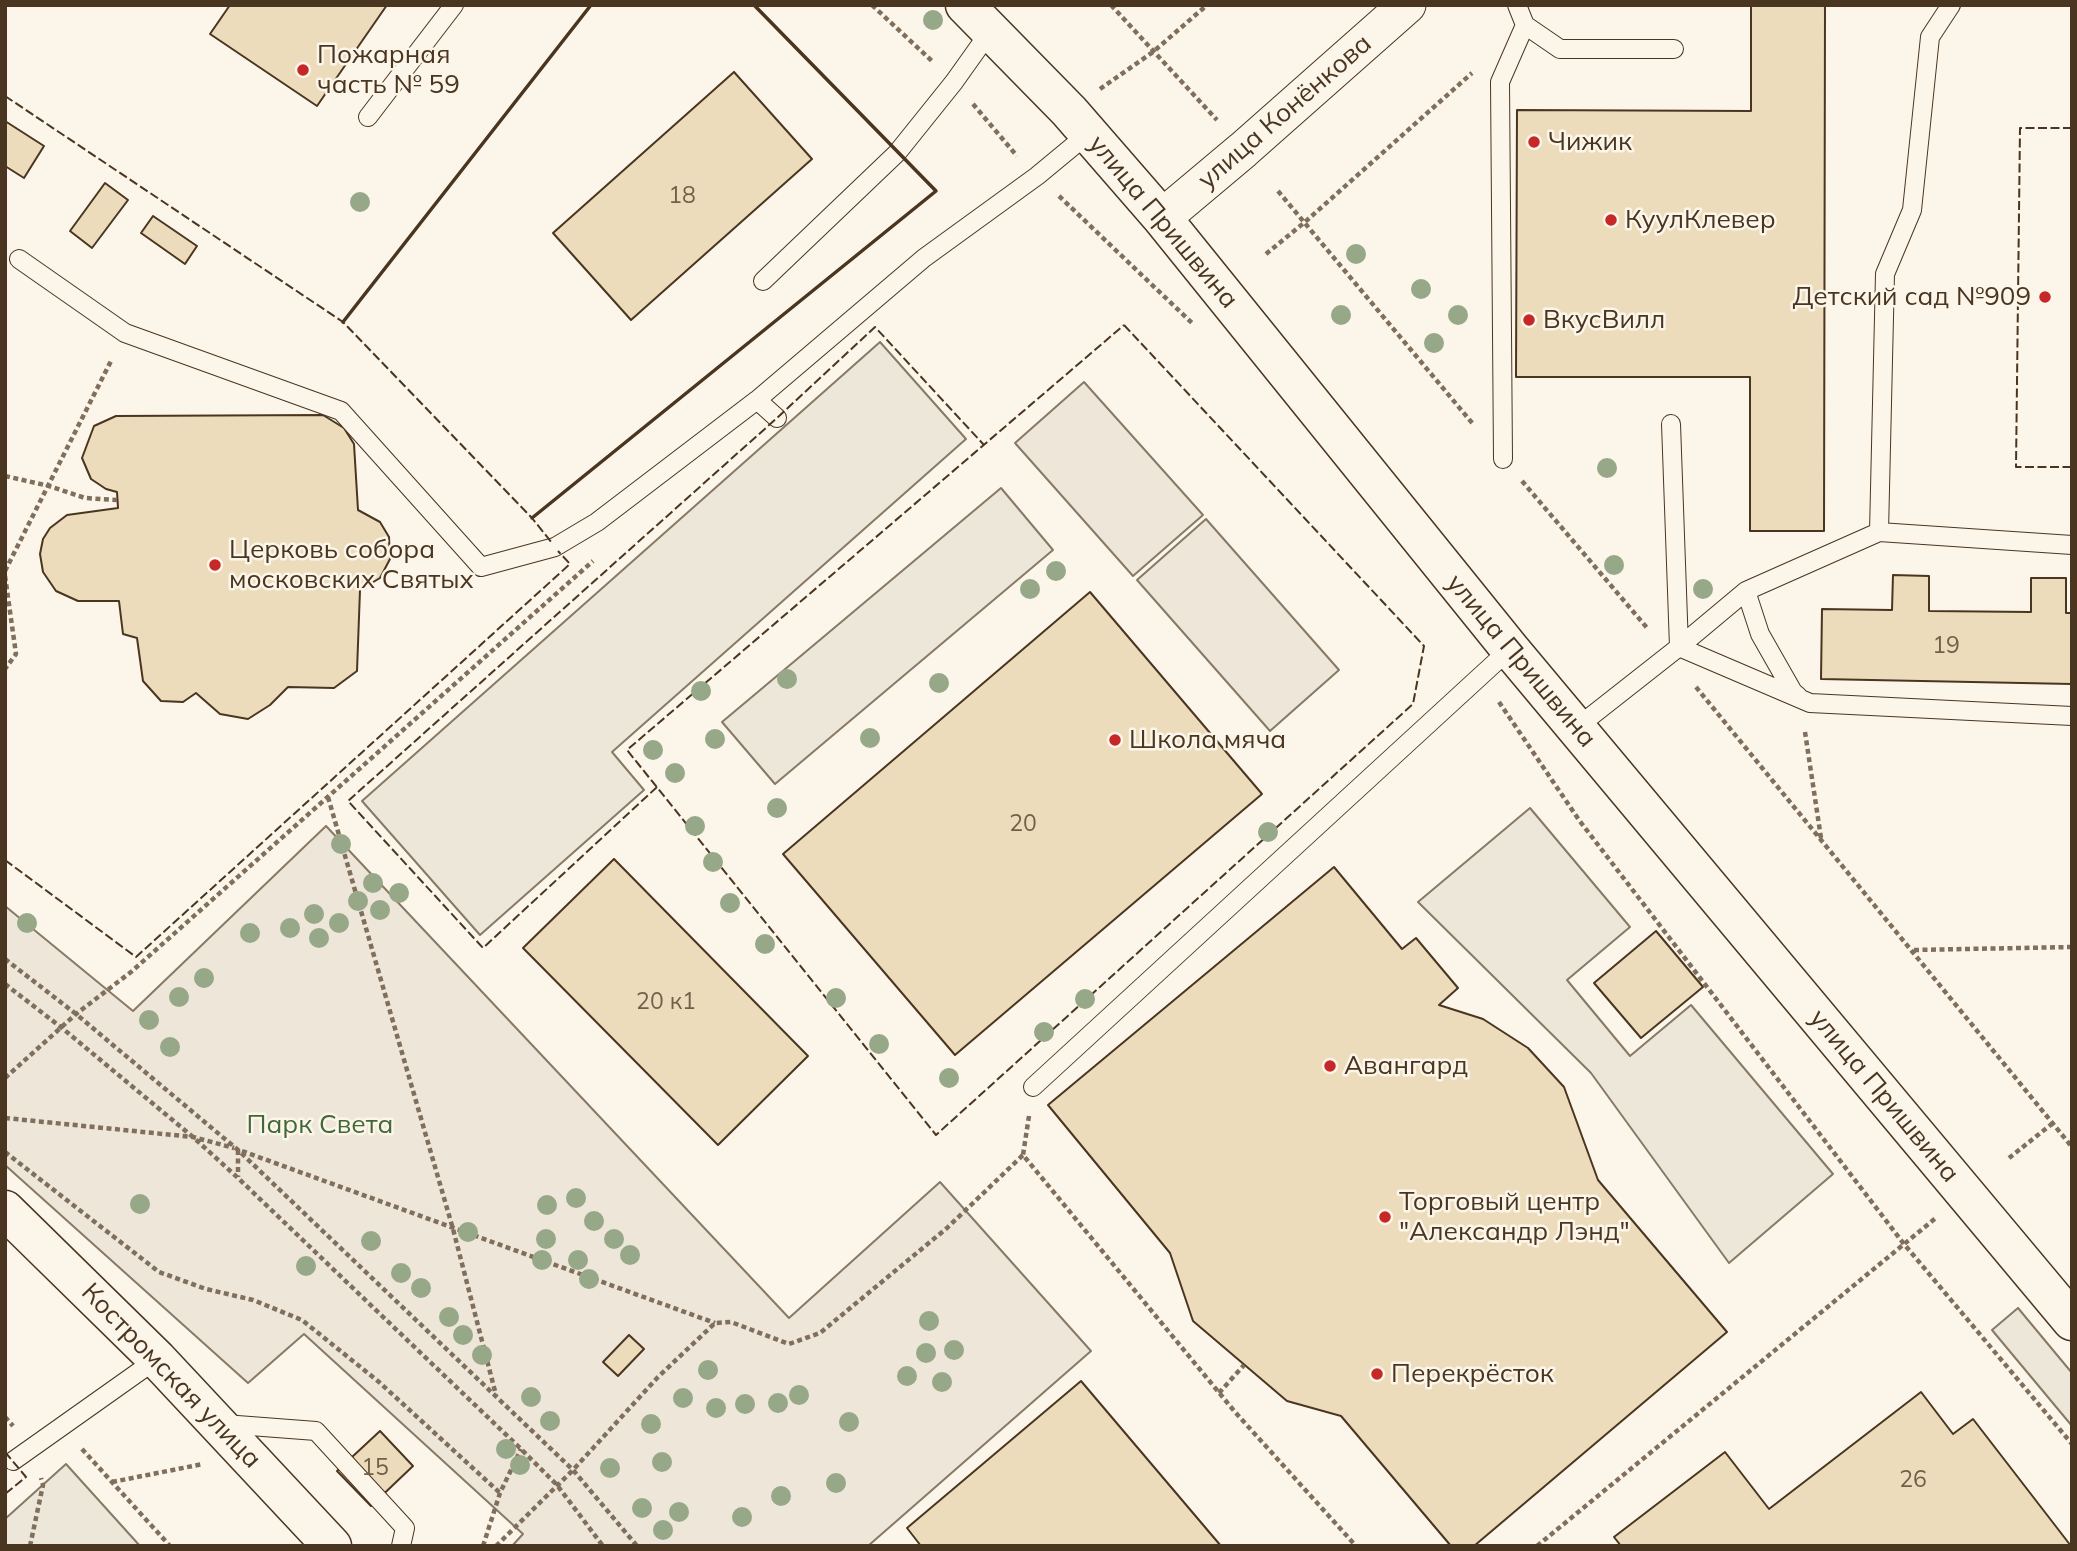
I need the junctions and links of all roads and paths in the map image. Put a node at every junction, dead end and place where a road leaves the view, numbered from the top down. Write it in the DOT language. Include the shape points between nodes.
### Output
graph roads {
  1 [pos="454,5"];
  2 [pos="1111,5"];
  3 [pos="1207,5"];
  4 [pos="1407,5"];
  5 [pos="1517,5"];
  6 [pos="1951,5"];
  7 [pos="978,18"];
  8 [pos="1525,25"];
  9 [pos="1674,49"];
  10 [pos="1153,52"];
  11 [pos="1475,70"];
  12 [pos="1097,91"];
  13 [pos="368,117"];
  14 [pos="1219,122"];
  15 [pos="1089,134"];
  16 [pos="1162,218"];
  17 [pos="1266,254"];
  18 [pos="19,259"];
  19 [pos="763,281"];
  20 [pos="125,333"];
  21 [pos="757,400"];
  22 [pos="777,418"];
  23 [pos="1671,424"];
  24 [pos="1503,459"];
  25 [pos="5,476"];
  26 [pos="48,486"];
  27 [pos="117,500"];
  28 [pos="597,522"];
  29 [pos="1879,532"];
  30 [pos="2072,545"];
  31 [pos="5,573"];
  32 [pos="1746,591"];
  33 [pos="1510,649"];
  34 [pos="1674,650"];
  35 [pos="5,669"];
  36 [pos="1805,701"];
  37 [pos="2072,716"];
  38 [pos="1576,728"];
  39 [pos="328,797"];
  40 [pos="1821,839"];
  41 [pos="2072,947"];
  42 [pos="1913,950"];
  43 [pos="5,959"];
  44 [pos="5,984"];
  45 [pos="76,1014"];
  46 [pos="62,1028"];
  47 [pos="5,1078"];
  48 [pos="1033,1087"];
  49 [pos="5,1118"];
  50 [pos="2053,1123"];
  51 [pos="193,1137"];
  52 [pos="2072,1147"];
  53 [pos="238,1150"];
  54 [pos="5,1152"];
  55 [pos="1023,1155"];
  56 [pos="2009,1158"];
  57 [pos="238,1178"];
  58 [pos="5,1210"];
  59 [pos="1943,1212"];
  60 [pos="453,1229"];
  61 [pos="2068,1308"];
  62 [pos="715,1323"];
  63 [pos="157,1359"];
  64 [pos="1244,1365"];
  65 [pos="1219,1393"];
  66 [pos="496,1396"];
  67 [pos="219,1424"];
  68 [pos="64,1427"];
  69 [pos="521,1448"];
  70 [pos="13,1461"];
  71 [pos="214,1462"];
  72 [pos="573,1470"];
  73 [pos="111,1482"];
  74 [pos="557,1485"];
  75 [pos="500,1493"];
  76 [pos="170,1546"];
  77 [pos="332,1546"];
  78 [pos="401,1546"];
  79 [pos="483,1546"];
  80 [pos="496,1546"];
  81 [pos="603,1546"];
  82 [pos="637,1546"];
  83 [pos="1356,1546"];
  84 [pos="1537,1546"];
  1 -- 13 [label="lane"];
  2 -- 10 [label="path"];
  3 -- 10 [label="path"];
  4 -- 16 [label="street, улица Конёнкова"];
  5 -- 8 [label="lane"];
  6 -- 29 [label="lane" via="1930,37 1912,211 1885,274"];
  7 -- 15 [label="street, улица Пришвина"];
  7 -- 19 [label="lane" via="954,82 897,153"];
  8 -- 9 [label="lane" via="1560,49"];
  8 -- 24 [label="lane" via="1500,82"];
  10 -- 12 [label="path"];
  10 -- 14 [label="path"];
  11 -- 17 [label="path"];
  15 -- 16 [label="street, улица Пришвина"];
  15 -- 21 [label="lane" via="924,258"];
  16 -- 33 [label="street, улица Пришвина"];
  18 -- 20 [label="lane"];
  20 -- 26 [label="path"];
  20 -- 28 [label="lane" via="341,411 481,567 555,547"];
  21 -- 22 [label="lane"];
  21 -- 28 [label="lane"];
  23 -- 34 [label="lane"];
  25 -- 26 [label="path"];
  26 -- 27 [label="path" via="85,498"];
  26 -- 31 [label="path"];
  28 -- 39 [label="path" via="608,548"];
  29 -- 30 [label="lane"];
  29 -- 32 [label="lane"];
  31 -- 35 [label="path" via="16,654"];
  32 -- 34 [label="lane"];
  32 -- 36 [label="lane" via="1760,634 1793,692"];
  33 -- 38 [label="street, улица Пришвина"];
  33 -- 48 [label="lane"];
  34 -- 36 [label="lane"];
  34 -- 38 [label="lane"];
  34 -- 40 [label="path"];
  36 -- 37 [label="lane"];
  36 -- 40 [label="path"];
  38 -- 61 [label="street, улица Пришвина"];
  39 -- 45 [label="path" via="131,972"];
  39 -- 60 [label="path"];
  40 -- 42 [label="path"];
  41 -- 42 [label="path"];
  42 -- 50 [label="path"];
  43 -- 45 [label="path"];
  44 -- 46 [label="path"];
  45 -- 46 [label="path"];
  45 -- 53 [label="path"];
  46 -- 47 [label="path"];
  46 -- 51 [label="path"];
  48 -- 55 [label="path"];
  49 -- 51 [label="path"];
  50 -- 52 [label="path"];
  50 -- 56 [label="path"];
  51 -- 53 [label="path"];
  51 -- 57 [label="path"];
  53 -- 57 [label="path"];
  53 -- 60 [label="path"];
  53 -- 66 [label="path"];
  54 -- 75 [label="path" via="159,1272 302,1320 379,1382"];
  55 -- 62 [label="path" via="947,1228 820,1333 789,1344 732,1322"];
  55 -- 65 [label="path"];
  57 -- 69 [label="path"];
  58 -- 63 [label="street, Костромская улица"];
  59 -- 84 [label="path"];
  60 -- 62 [label="path"];
  60 -- 66 [label="path"];
  62 -- 72 [label="path"];
  63 -- 67 [label="street, Костромская улица"];
  63 -- 68 [label="lane"];
  64 -- 65 [label="path"];
  65 -- 83 [label="path"];
  66 -- 72 [label="path"];
  67 -- 77 [label="street, Костромская улица"];
  67 -- 78 [label="lane" via="316,1432 405,1528"];
  68 -- 70 [label="lane"];
  68 -- 73 [label="path"];
  69 -- 74 [label="path"];
  69 -- 75 [label="path"];
  71 -- 73 [label="path"];
  72 -- 74 [label="path"];
  72 -- 82 [label="path"];
  73 -- 76 [label="path"];
  74 -- 80 [label="path"];
  74 -- 81 [label="path"];
  75 -- 79 [label="path"];
}
